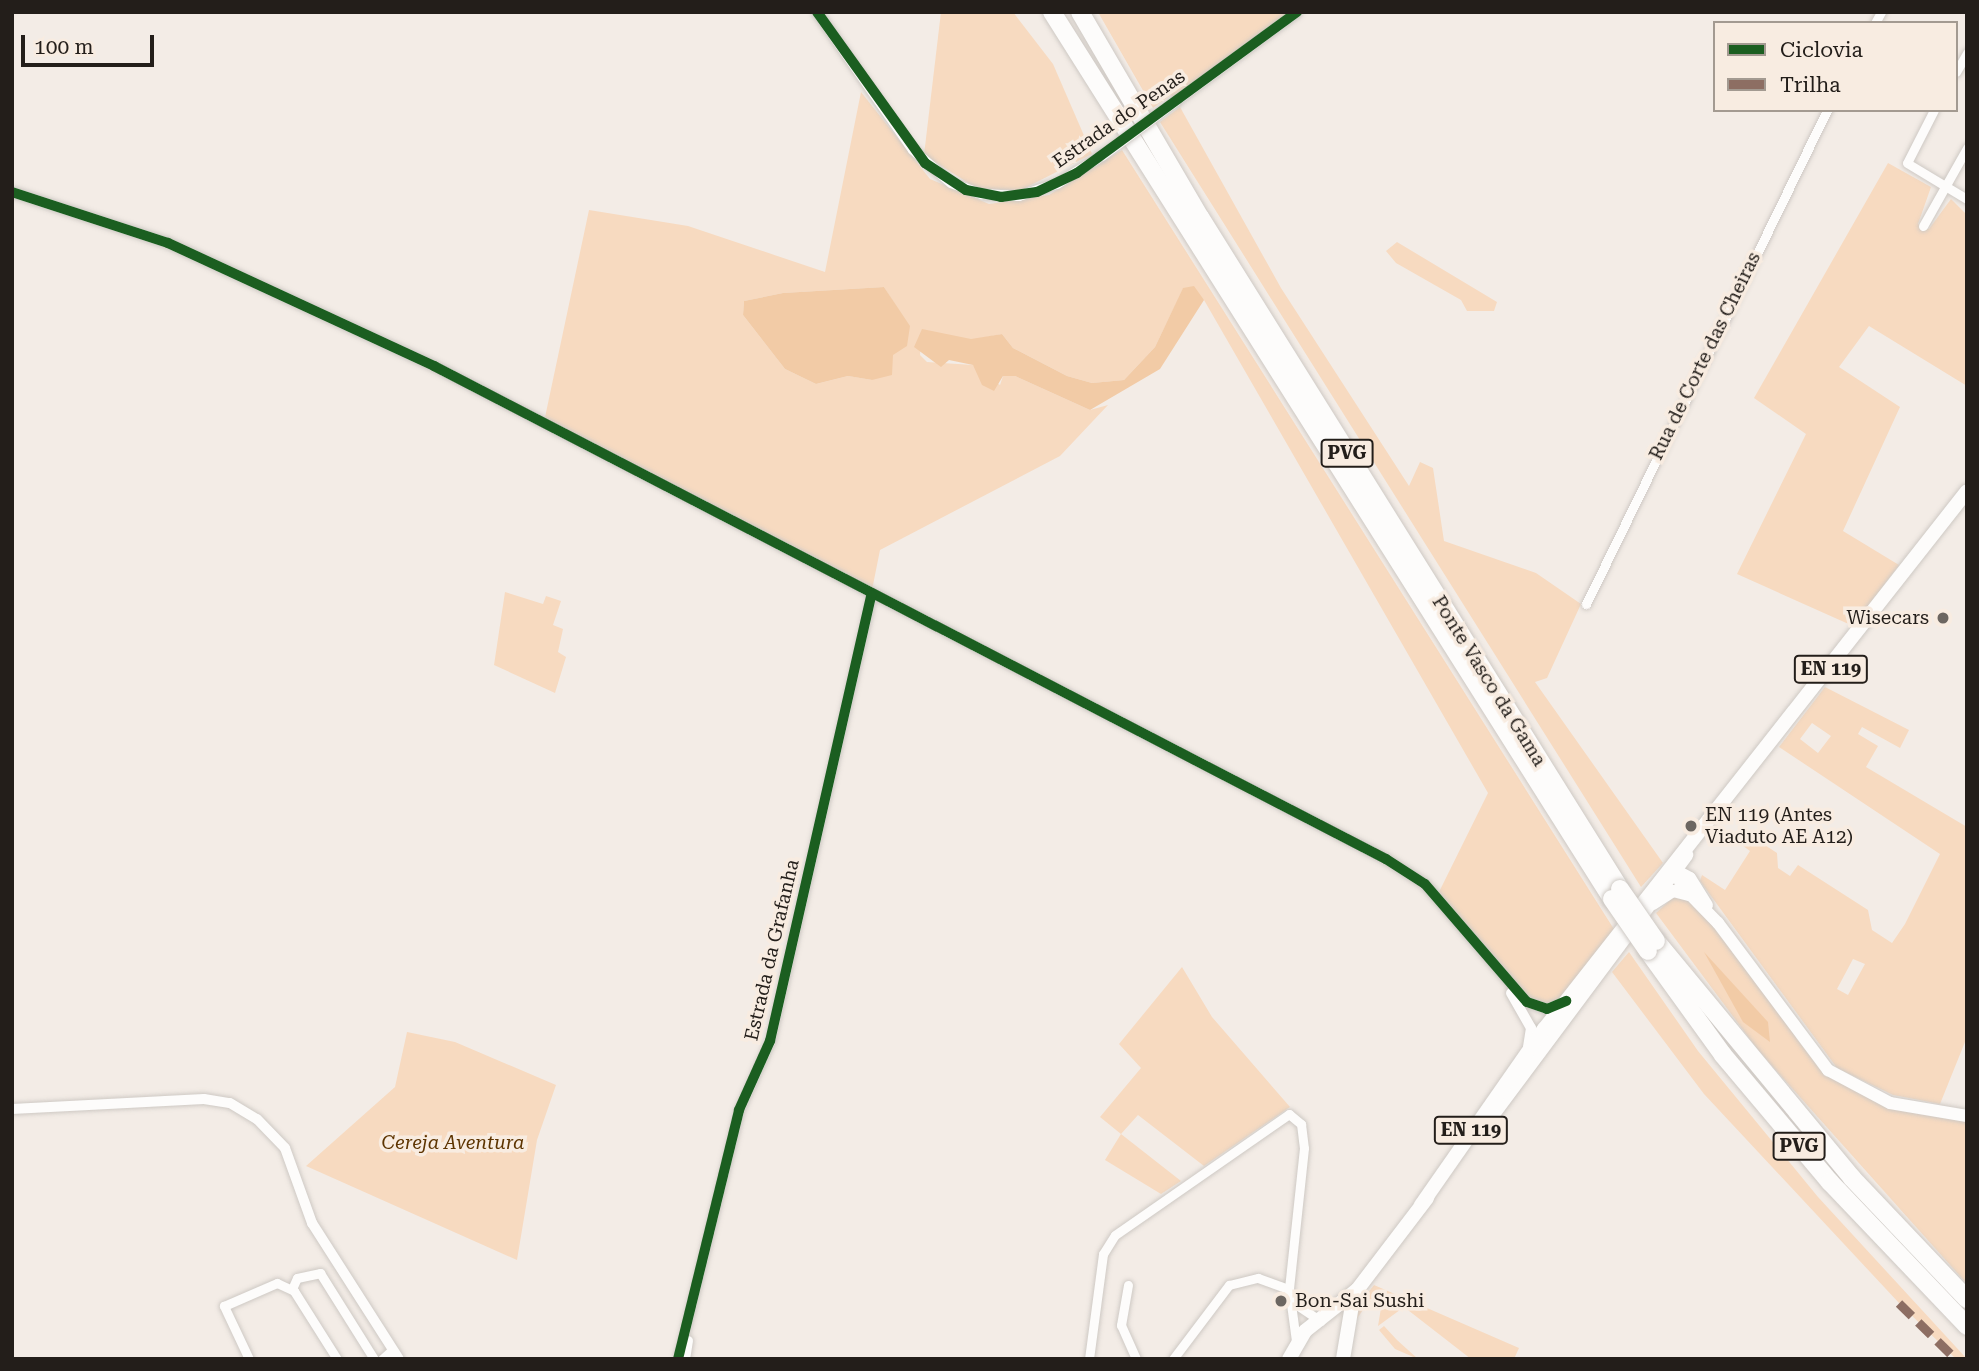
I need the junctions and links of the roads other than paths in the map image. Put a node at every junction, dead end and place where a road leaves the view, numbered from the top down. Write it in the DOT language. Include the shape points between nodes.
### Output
graph roads {
  1 [pos="817,12"];
  2 [pos="1052,12"];
  3 [pos="1080,12"];
  4 [pos="1297,12"];
  5 [pos="1967,53"];
  6 [pos="1958,69"];
  7 [pos="1826,112"];
  8 [pos="1933,112"];
  9 [pos="1967,148"];
  10 [pos="1945,187"];
  11 [pos="12,191"];
  12 [pos="1967,199"];
  13 [pos="1923,226"];
  14 [pos="1967,491"];
  15 [pos="871,594"];
  16 [pos="1586,604"];
  17 [pos="1673,869"];
  18 [pos="1616,894"];
  19 [pos="1693,898"];
  20 [pos="1653,905"];
  21 [pos="1718,923"];
  22 [pos="1652,946"];
  23 [pos="1481,951"];
  24 [pos="1566,1001"];
  25 [pos="1527,1002"];
  26 [pos="1525,1015"];
  27 [pos="1563,1022"];
  28 [pos="1544,1029"];
  29 [pos="1524,1056"];
  30 [pos="1499,1106"];
  31 [pos="12,1109"];
  32 [pos="1967,1116"];
  33 [pos="1422,1205"];
  34 [pos="1128,1285"];
  35 [pos="292,1289"];
  36 [pos="1289,1289"];
  37 [pos="1357,1290"];
  38 [pos="1967,1299"];
  39 [pos="1293,1303"];
  40 [pos="692,1307"];
  41 [pos="1322,1321"];
  42 [pos="1967,1326"];
  43 [pos="1296,1343"];
  44 [pos="1345,1350"];
  45 [pos="395,1354"];
  46 [pos="249,1359"];
  47 [pos="337,1359"];
  48 [pos="374,1359"];
  49 [pos="382,1359"];
  50 [pos="677,1359"];
  51 [pos="685,1359"];
  52 [pos="1089,1359"];
  53 [pos="1136,1359"];
  54 [pos="1173,1359"];
  55 [pos="1289,1359"];
  1 -- 4 [label="street, Estrada do Penas, bridge" via="913,150 951,183 982,194 1019,196 1057,184 1102,156"];
  2 -- 18 [label="highway, Ponte Vasco da Gama / PVG"];
  3 -- 18 [label="highway, Ponte Vasco da Gama / PVG" via="1200,218"];
  5 -- 6 [label="street"];
  7 -- 16 [label="street, Rua de Corte das Cheiras"];
  8 -- 10 [label="street" via="1909,155 1910,167"];
  9 -- 10 [label="street"];
  10 -- 12 [label="street"];
  10 -- 13 [label="street"];
  11 -- 15 [label="street" via="168,243 434,366"];
  14 -- 17 [label="main road, EN 119"];
  15 -- 23 [label="street" via="1404,870"];
  15 -- 40 [label="street, Estrada da Grafanha" via="770,1041 739,1110"];
  17 -- 19 [label="main road"];
  17 -- 20 [label="main road, EN 119"];
  17 -- 21 [label="main road" via="1690,878"];
  17 -- 24 [label="main road, EN 119"];
  18 -- 22 [label="highway, Ponte Vasco da Gama / PVG, bridge"];
  19 -- 20 [label="main road" via="1673,891"];
  19 -- 21 [label="main road"];
  20 -- 27 [label="main road, EN 119"];
  21 -- 32 [label="main road" via="1828,1070 1890,1102"];
  22 -- 38 [label="highway, Ponte Vasco da Gama / PVG" via="1852,1178"];
  22 -- 42 [label="highway, Ponte Vasco da Gama / PVG" via="1723,1055 1830,1182"];
  23 -- 25 [label="street"];
  23 -- 26 [label="street"];
  24 -- 25 [label="street" via="1547,1009"];
  24 -- 28 [label="main road, EN 119"];
  25 -- 28 [label="street"];
  26 -- 28 [label="street"];
  26 -- 29 [label="street" via="1532,1038"];
  27 -- 28 [label="street"];
  27 -- 30 [label="main road, EN 119"];
  28 -- 29 [label="main road, EN 119"];
  28 -- 30 [label="street"];
  29 -- 33 [label="main road, EN 119"];
  30 -- 33 [label="main road, EN 119"];
  31 -- 45 [label="street" via="204,1099 230,1103 257,1119 285,1148 312,1223"];
  33 -- 37 [label="main road, EN 119"];
  34 -- 53 [label="street" via="1121,1325"];
  35 -- 46 [label="street" via="277,1283 224,1306"];
  35 -- 47 [label="street"];
  35 -- 48 [label="street" via="297,1278 320,1273"];
  36 -- 39 [label="street"];
  36 -- 52 [label="street" via="1304,1147 1301,1124 1289,1114 1115,1235 1104,1254"];
  36 -- 54 [label="street" via="1258,1278 1229,1285"];
  37 -- 41 [label="main road, EN 119"];
  37 -- 44 [label="main road, EN 119"];
  39 -- 41 [label="street"];
  39 -- 43 [label="street"];
  40 -- 50 [label="street, Estrada da Grafanha"];
  40 -- 51 [label="street, Estrada da Grafanha"];
  41 -- 43 [label="main road"];
  41 -- 44 [label="main road"];
  43 -- 55 [label="main road"];
  45 -- 49 [label="street"];
}
